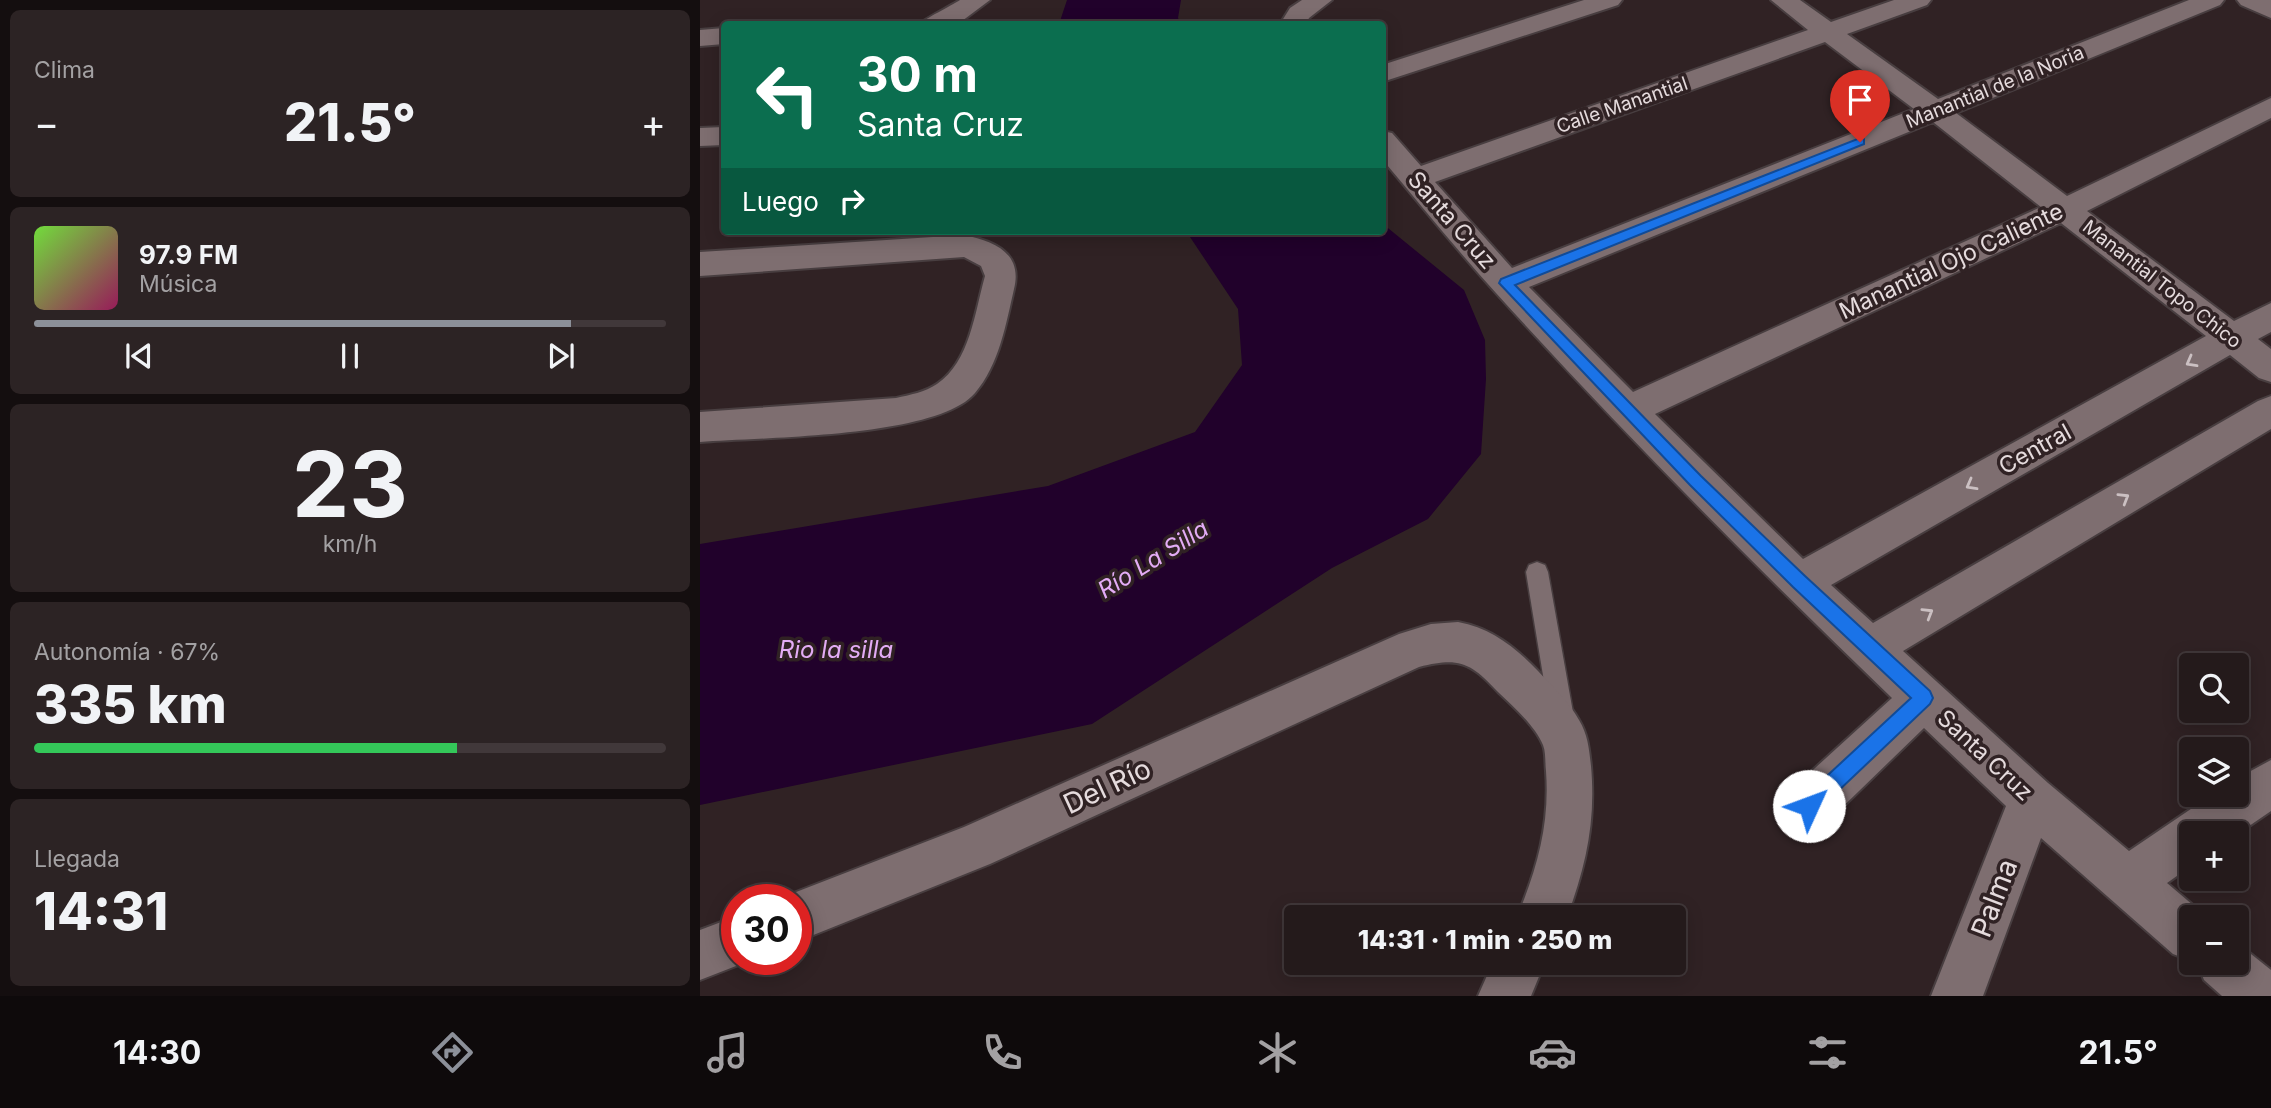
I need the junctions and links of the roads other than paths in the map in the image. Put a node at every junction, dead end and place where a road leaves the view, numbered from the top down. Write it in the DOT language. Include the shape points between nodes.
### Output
graph roads {
  1 [pos="977,0"];
  2 [pos="1319,0"];
  3 [pos="1609,0"];
  4 [pos="1784,0"];
  5 [pos="1918,0"];
  6 [pos="2211,0"];
  7 [pos="2250,0"];
  8 [pos="2271,10"];
  9 [pos="943,21"];
  10 [pos="1295,21"];
  11 [pos="1828,33"];
  12 [pos="721,36"];
  13 [pos="700,38"];
  14 [pos="1386,73"];
  15 [pos="2271,107"];
  16 [pos="1936,111"];
  17 [pos="721,136"];
  18 [pos="700,137"];
  19 [pos="1386,144"];
  20 [pos="1416,178"];
  21 [pos="2065,209"];
  22 [pos="907,240"];
  23 [pos="700,264"];
  24 [pos="1506,283"];
  25 [pos="2271,316"];
  26 [pos="2234,338"];
  27 [pos="2271,368"];
  28 [pos="1628,411"];
  29 [pos="2271,411"];
  30 [pos="700,427"];
  31 [pos="1537,572"];
  32 [pos="1799,582"];
  33 [pos="1869,648"];
  34 [pos="1924,698"];
  35 [pos="1565,738"];
  36 [pos="2271,783"];
  37 [pos="2032,799"];
  38 [pos="1809,806"];
  39 [pos="2216,821"];
  40 [pos="2179,846"];
  41 [pos="2126,881"];
  42 [pos="1547,905"];
  43 [pos="812,911"];
  44 [pos="2179,926"];
  45 [pos="721,947"];
  46 [pos="700,955"];
  47 [pos="1514,975"];
  48 [pos="2237,975"];
  49 [pos="1503,996"];
  50 [pos="1957,996"];
  51 [pos="2262,996"];
  1 -- 9 [label="street"];
  2 -- 10 [label="street"];
  3 -- 14 [label="street"];
  4 -- 11 [label="street, Manantial Topo Chico"];
  5 -- 11 [label="street, Calle Manantial"];
  6 -- 16 [label="street, Manantial de la Noria"];
  7 -- 8 [label="street"];
  11 -- 16 [label="street, Manantial Topo Chico"];
  11 -- 20 [label="street, Calle Manantial"];
  12 -- 13 [label="street"];
  15 -- 21 [label="street, Manantial Ojo Caliente"];
  16 -- 21 [label="street, Manantial Topo Chico"];
  16 -- 24 [label="street, Manantial de la Noria"];
  17 -- 18 [label="street"];
  19 -- 20 [label="street, Santa Cruz"];
  20 -- 24 [label="street, Santa Cruz"];
  21 -- 26 [label="street, Manantial Topo Chico"];
  21 -- 28 [label="street, Manantial Ojo Caliente"];
  22 -- 23 [label="street"];
  22 -- 30 [label="street" via="985,250 998,262 1001,276 973,371 952,393 896,413"];
  24 -- 28 [label="street, Santa Cruz"];
  25 -- 26 [label="street, Central"];
  26 -- 27 [label="street, Manantial Topo Chico"];
  26 -- 32 [label="street, Central, one-way"];
  28 -- 32 [label="street, Santa Cruz"];
  33 -- 29 [label="street, one-way"];
  31 -- 35 [label="lane"];
  32 -- 33 [label="street, Santa Cruz"];
  33 -- 34 [label="street, Santa Cruz"];
  34 -- 37 [label="street, Santa Cruz"];
  34 -- 38 [label="street"];
  35 -- 42 [label="street" via="1569,835 1563,866"];
  35 -- 43 [label="street, Del Río" via="1506,669 1475,645 1445,640 1414,648 973,847"];
  36 -- 39 [label="street"];
  37 -- 41 [label="street, Santa Cruz"];
  37 -- 50 [label="street, Palma"];
  40 -- 41 [label="street"];
  41 -- 44 [label="street, Santa Cruz"];
  45 -- 46 [label="street"];
  47 -- 49 [label="street"];
  48 -- 51 [label="street"];
}
